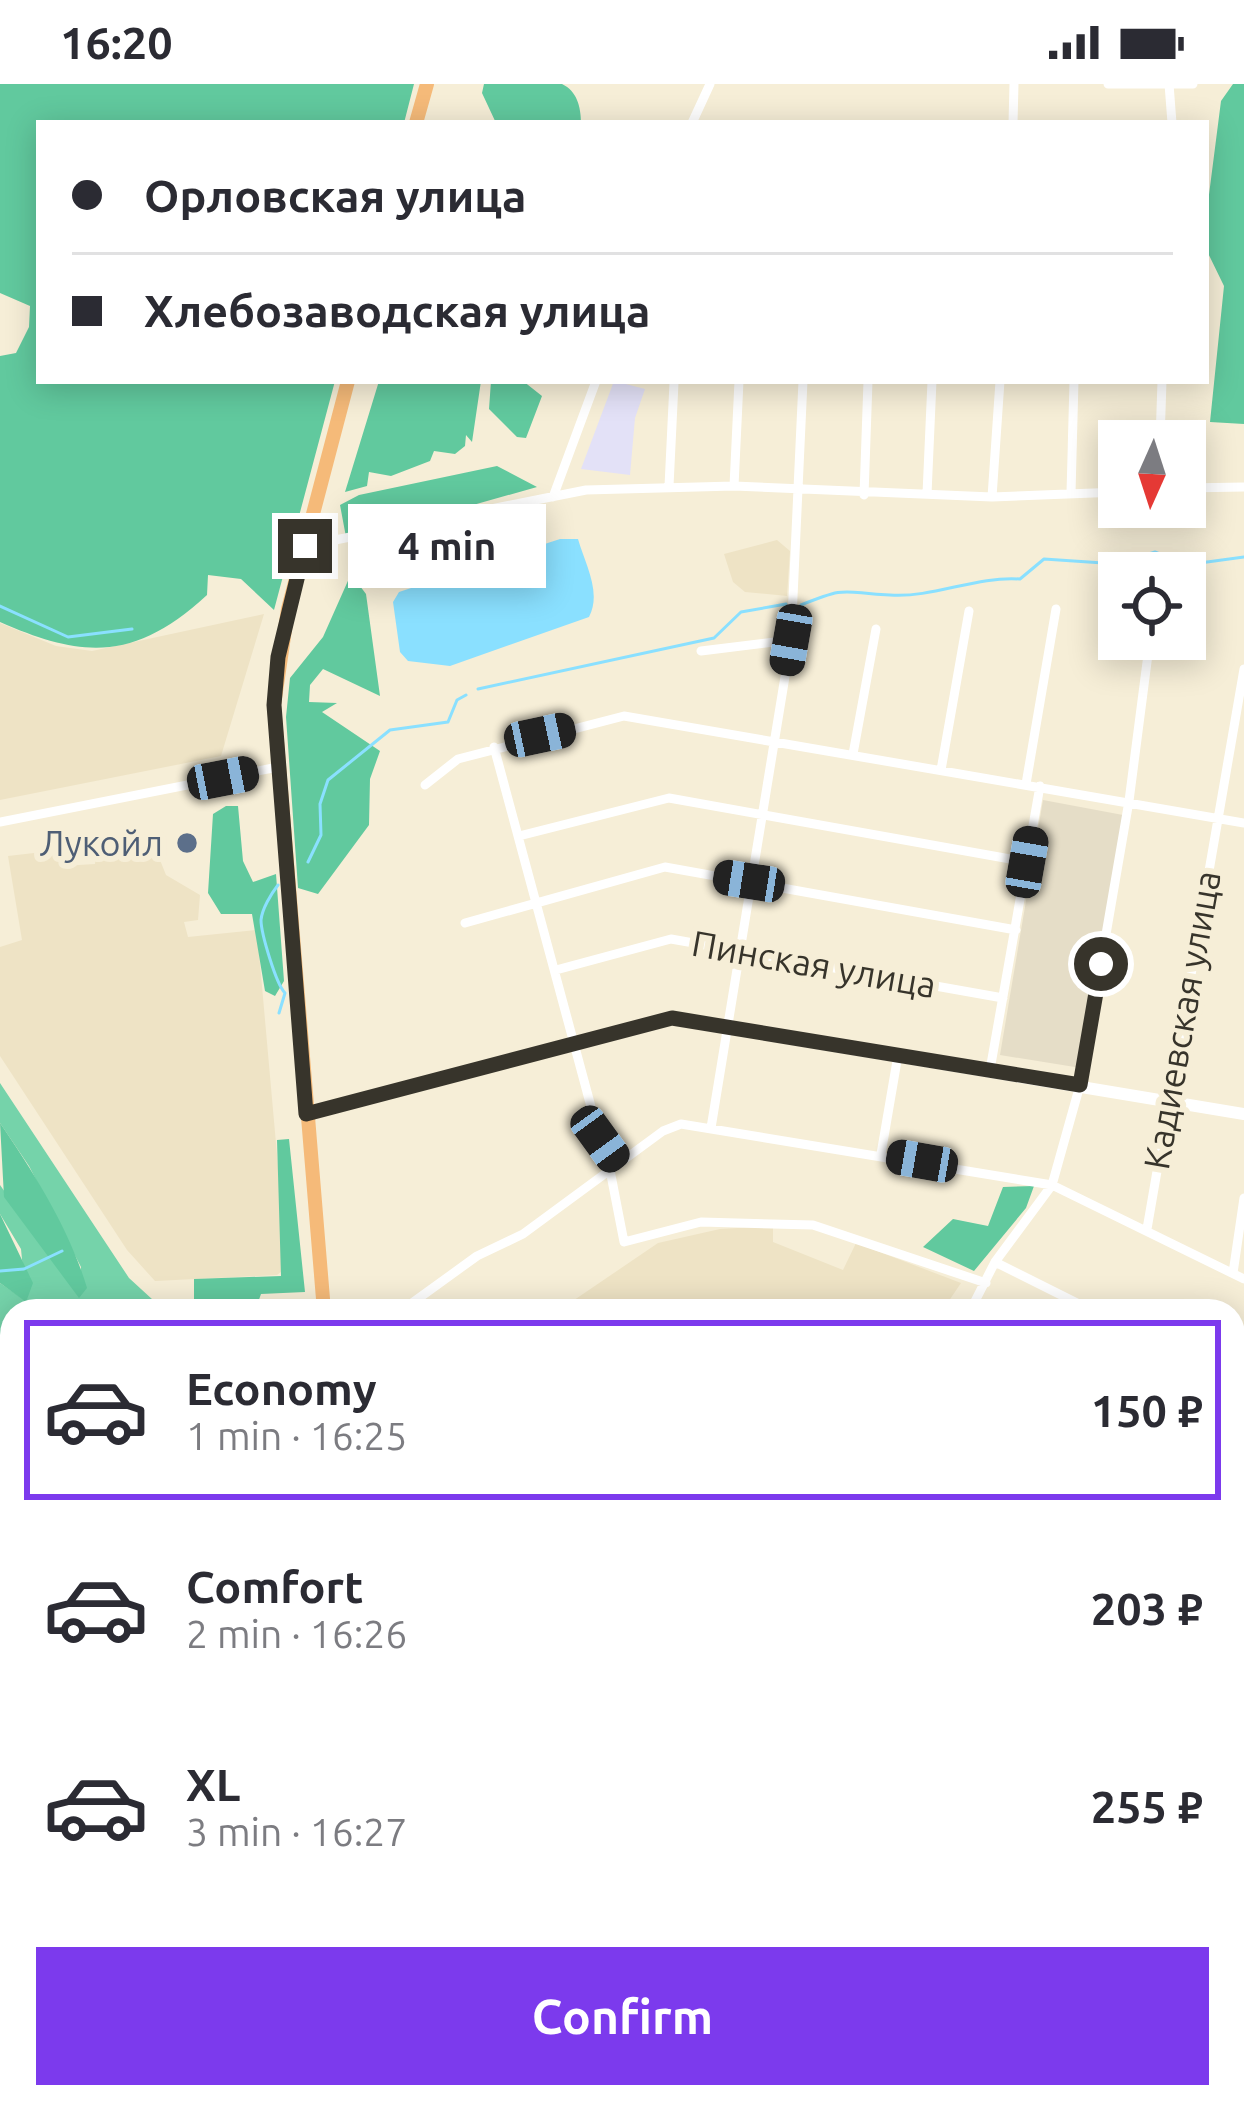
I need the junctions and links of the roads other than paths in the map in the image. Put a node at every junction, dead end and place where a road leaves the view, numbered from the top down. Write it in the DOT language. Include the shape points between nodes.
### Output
graph roads {
  1 [pos="427,84"];
  2 [pos="710,84"];
  3 [pos="1014,84"];
  4 [pos="1108,84"];
  5 [pos="1193,84"];
  6 [pos="1169,86"];
  7 [pos="417,120"];
  8 [pos="693,120"];
  9 [pos="1013,120"];
  10 [pos="1172,120"];
  11 [pos="347,384"];
  12 [pos="595,384"];
  13 [pos="674,384"];
  14 [pos="739,384"];
  15 [pos="803,384"];
  16 [pos="868,384"];
  17 [pos="932,384"];
  18 [pos="1000,384"];
  19 [pos="1074,384"];
  20 [pos="1162,384"];
  21 [pos="1161,420"];
  22 [pos="669,485"];
  23 [pos="734,486"];
  24 [pos="1244,487"];
  25 [pos="1206,488"];
  26 [pos="798,492"];
  27 [pos="1098,492"];
  28 [pos="1071,493"];
  29 [pos="864,494"];
  30 [pos="927,494"];
  31 [pos="553,497"];
  32 [pos="992,497"];
  33 [pos="305,546"];
  34 [pos="1056,609"];
  35 [pos="969,610"];
  36 [pos="876,629"];
  37 [pos="791,640"];
  38 [pos="701,651"];
  39 [pos="1147,660"];
  40 [pos="1244,669"];
  41 [pos="775,742"];
  42 [pos="494,747"];
  43 [pos="853,754"];
  44 [pos="278,767"];
  45 [pos="941,770"];
  46 [pos="1026,784"];
  47 [pos="425,785"];
  48 [pos="1040,786"];
  49 [pos="1129,801"];
  50 [pos="761,814"];
  51 [pos="1217,818"];
  52 [pos="0,822"];
  53 [pos="1244,823"];
  54 [pos="519,836"];
  55 [pos="1027,862"];
  56 [pos="749,881"];
  57 [pos="536,903"];
  58 [pos="465,922"];
  59 [pos="1016,930"];
  60 [pos="740,950"];
  61 [pos="556,970"];
  62 [pos="1004,998"];
  63 [pos="727,1026"];
  64 [pos="573,1042"];
  65 [pos="898,1055"];
  66 [pos="990,1070"];
  67 [pos="1080,1085"];
  68 [pos="1168,1100"];
  69 [pos="306,1114"];
  70 [pos="1244,1114"];
  71 [pos="711,1128"];
  72 [pos="880,1154"];
  73 [pos="614,1167"];
  74 [pos="1052,1185"];
  75 [pos="1244,1198"];
  76 [pos="1147,1229"];
  77 [pos="995,1262"];
  78 [pos="1239,1276"];
  79 [pos="986,1283"];
  80 [pos="323,1299"];
  81 [pos="419,1299"];
  82 [pos="977,1299"];
  83 [pos="1070,1299"];
  1 -- 7 [label="main road"];
  2 -- 8 [label="street"];
  3 -- 9 [label="street"];
  4 -- 6 [label="street"];
  5 -- 6 [label="street"];
  6 -- 10 [label="street"];
  11 -- 33 [label="main road"];
  12 -- 31 [label="street"];
  13 -- 22 [label="street"];
  14 -- 23 [label="street"];
  15 -- 26 [label="street"];
  16 -- 29 [label="street"];
  17 -- 30 [label="street"];
  18 -- 32 [label="street"];
  19 -- 28 [label="street"];
  20 -- 21 [label="street"];
  22 -- 23 [label="street"];
  22 -- 31 [label="street"];
  23 -- 26 [label="street"];
  24 -- 25 [label="street"];
  26 -- 29 [label="street"];
  26 -- 37 [label="street"];
  27 -- 28 [label="street"];
  28 -- 32 [label="street"];
  29 -- 30 [label="street"];
  30 -- 32 [label="street"];
  31 -- 33 [label="street"];
  33 -- 44 [label="main road" via="278,657"];
  34 -- 46 [label="street"];
  35 -- 45 [label="street"];
  36 -- 43 [label="street"];
  37 -- 38 [label="street"];
  37 -- 41 [label="street"];
  39 -- 49 [label="street"];
  40 -- 51 [label="street, Кадиевская улица"];
  41 -- 42 [label="street" via="624,716"];
  41 -- 43 [label="street"];
  41 -- 50 [label="street"];
  42 -- 47 [label="street" via="458,758"];
  42 -- 54 [label="street"];
  43 -- 45 [label="street"];
  44 -- 52 [label="street"];
  44 -- 69 [label="main road"];
  45 -- 46 [label="street"];
  46 -- 48 [label="street"];
  48 -- 49 [label="street"];
  48 -- 55 [label="street"];
  49 -- 51 [label="street"];
  49 -- 67 [label="street"];
  50 -- 54 [label="street" via="669,798"];
  50 -- 55 [label="street"];
  50 -- 56 [label="street"];
  51 -- 53 [label="street"];
  51 -- 68 [label="street, Кадиевская улица"];
  54 -- 57 [label="street"];
  55 -- 59 [label="street"];
  56 -- 57 [label="street" via="664,867"];
  56 -- 59 [label="street"];
  56 -- 60 [label="street"];
  57 -- 58 [label="street"];
  57 -- 61 [label="street"];
  59 -- 62 [label="street"];
  60 -- 61 [label="street, Пинская улица" via="671,939"];
  60 -- 62 [label="street, Пинская улица"];
  60 -- 63 [label="street"];
  61 -- 64 [label="street"];
  62 -- 66 [label="street"];
  63 -- 64 [label="main road" via="650,1020"];
  63 -- 65 [label="main road"];
  63 -- 71 [label="street"];
  64 -- 69 [label="main road"];
  64 -- 73 [label="street"];
  65 -- 66 [label="main road"];
  65 -- 72 [label="street"];
  66 -- 67 [label="main road"];
  67 -- 68 [label="main road"];
  67 -- 74 [label="street"];
  68 -- 70 [label="main road"];
  68 -- 76 [label="street, Кадиевская улица"];
  69 -- 80 [label="main road"];
  71 -- 72 [label="street"];
  71 -- 73 [label="street" via="662,1131"];
  72 -- 74 [label="street"];
  73 -- 79 [label="street" via="623,1242 701,1222 813,1225"];
  73 -- 81 [label="street"];
  74 -- 76 [label="street"];
  74 -- 77 [label="street"];
  75 -- 78 [label="street"];
  76 -- 78 [label="street"];
  77 -- 79 [label="street"];
  77 -- 83 [label="street"];
  79 -- 82 [label="street"];
}
